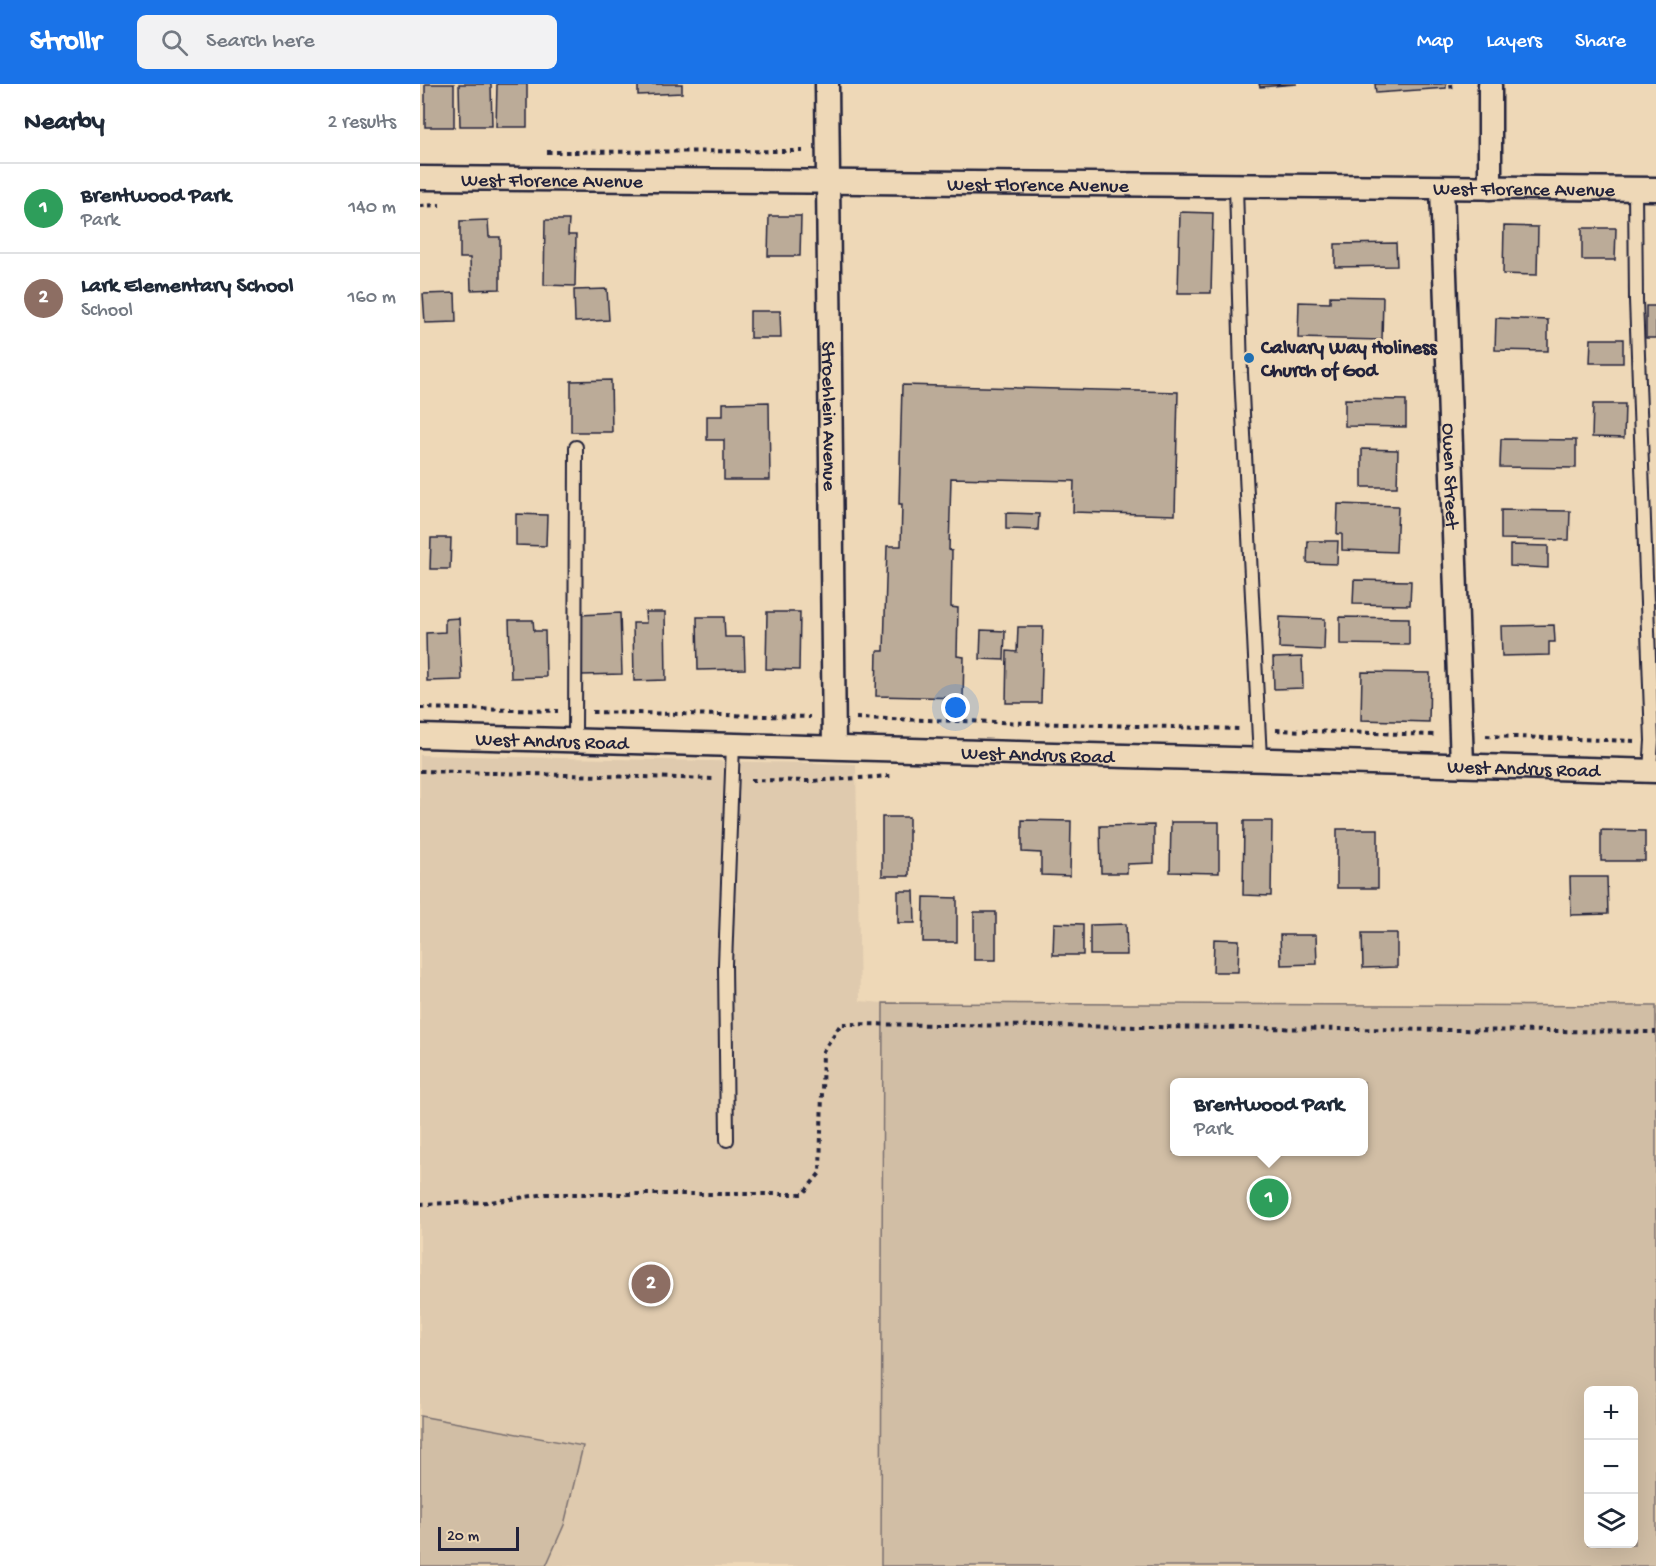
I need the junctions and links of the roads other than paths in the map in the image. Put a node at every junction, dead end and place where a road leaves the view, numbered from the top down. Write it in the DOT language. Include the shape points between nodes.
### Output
graph roads {
  1 [pos="827,84"];
  2 [pos="1490,84"];
  3 [pos="420,178"];
  4 [pos="829,181"];
  5 [pos="1236,185"];
  6 [pos="1442,188"];
  7 [pos="1490,188"];
  8 [pos="1645,189"];
  9 [pos="576,447"];
  10 [pos="420,736"];
  11 [pos="575,740"];
  12 [pos="733,744"];
  13 [pos="834,747"];
  14 [pos="1260,759"];
  15 [pos="1462,764"];
  16 [pos="1653,771"];
  17 [pos="727,1140"];
  1 -- 4 [label="street, Stroehlein Avenue"];
  2 -- 7 [label="street"];
  3 -- 4 [label="street, West Florence Avenue"];
  4 -- 5 [label="street, West Florence Avenue"];
  4 -- 13 [label="street, Stroehlein Avenue"];
  5 -- 6 [label="street, West Florence Avenue"];
  5 -- 14 [label="lane"];
  6 -- 7 [label="street, West Florence Avenue"];
  6 -- 15 [label="street, Owen Street"];
  7 -- 8 [label="street, West Florence Avenue"];
  8 -- 16 [label="lane" via="1636,300"];
  9 -- 11 [label="lane"];
  10 -- 11 [label="street, West Andrus Road"];
  11 -- 12 [label="street, West Andrus Road"];
  12 -- 13 [label="street, West Andrus Road"];
  12 -- 17 [label="lane" via="725,965"];
  13 -- 14 [label="street, West Andrus Road"];
  14 -- 15 [label="street, West Andrus Road"];
  15 -- 16 [label="street, West Andrus Road"];
}
